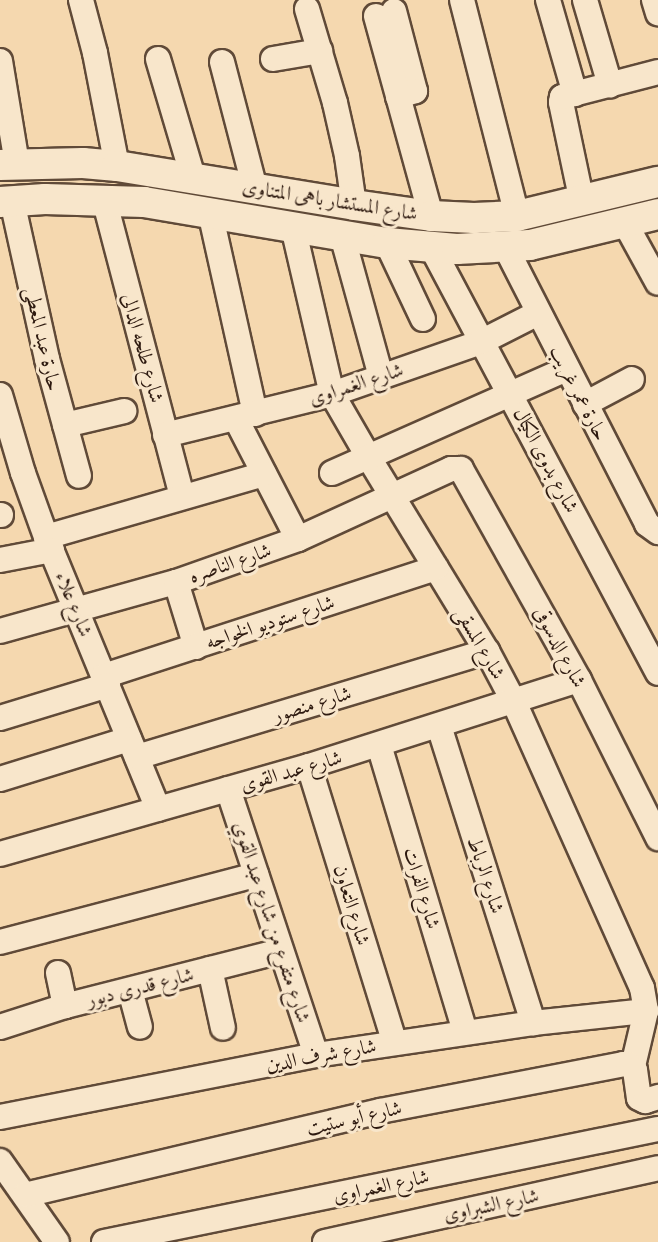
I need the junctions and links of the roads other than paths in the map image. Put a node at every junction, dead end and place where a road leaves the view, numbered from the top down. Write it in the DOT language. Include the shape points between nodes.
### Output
graph roads {
  1 [pos="81,0"];
  2 [pos="462,0"];
  3 [pos="548,0"];
  4 [pos="585,0"];
  5 [pos="654,0"];
  6 [pos="307,9"];
  7 [pos="658,13"];
  8 [pos="385,14"];
  9 [pos="320,51"];
  10 [pos="158,59"];
  11 [pos="273,59"];
  12 [pos="0,61"];
  13 [pos="222,62"];
  14 [pos="658,72"];
  15 [pos="610,85"];
  16 [pos="575,94"];
  17 [pos="9,165"];
  18 [pos="117,166"];
  19 [pos="193,177"];
  20 [pos="658,182"];
  21 [pos="255,189"];
  22 [pos="104,200"];
  23 [pos="6,201"];
  24 [pos="582,202"];
  25 [pos="354,205"];
  26 [pos="210,212"];
  27 [pos="658,214"];
  28 [pos="431,216"];
  29 [pos="517,216"];
  30 [pos="625,223"];
  31 [pos="292,226"];
  32 [pos="342,235"];
  33 [pos="387,243"];
  34 [pos="432,248"];
  35 [pos="506,248"];
  36 [pos="658,283"];
  37 [pos="538,313"];
  38 [pos="423,319"];
  39 [pos="481,342"];
  40 [pos="567,369"];
  41 [pos="381,377"];
  42 [pos="632,379"];
  43 [pos="332,394"];
  44 [pos="512,394"];
  45 [pos="0,395"];
  46 [pos="585,404"];
  47 [pos="124,411"];
  48 [pos="245,416"];
  49 [pos="65,425"];
  50 [pos="165,435"];
  51 [pos="369,458"];
  52 [pos="451,469"];
  53 [pos="332,473"];
  54 [pos="264,474"];
  55 [pos="79,476"];
  56 [pos="392,496"];
  57 [pos="182,497"];
  58 [pos="658,532"];
  59 [pos="298,539"];
  60 [pos="49,543"];
  61 [pos="0,560"];
  62 [pos="436,568"];
  63 [pos="176,582"];
  64 [pos="77,612"];
  65 [pos="0,632"];
  66 [pos="196,647"];
  67 [pos="487,651"];
  68 [pos="658,673"];
  69 [pos="579,680"];
  70 [pos="106,681"];
  71 [pos="514,702"];
  72 [pos="0,718"];
  73 [pos="439,726"];
  74 [pos="379,745"];
  75 [pos="133,748"];
  76 [pos="309,766"];
  77 [pos="0,778"];
  78 [pos="228,789"];
  79 [pos="158,809"];
  80 [pos="658,838"];
  81 [pos="0,854"];
  82 [pos="256,875"];
  83 [pos="0,942"];
  84 [pos="280,951"];
  85 [pos="210,969"];
  86 [pos="58,973"];
  87 [pos="130,990"];
  88 [pos="65,1006"];
  89 [pos="645,1011"];
  90 [pos="533,1023"];
  91 [pos="0,1027"];
  92 [pos="140,1027"];
  93 [pos="223,1028"];
  94 [pos="465,1032"];
  95 [pos="395,1043"];
  96 [pos="315,1055"];
  97 [pos="633,1066"];
  98 [pos="658,1097"];
  99 [pos="0,1117"];
  100 [pos="658,1129"];
  101 [pos="0,1161"];
  102 [pos="658,1168"];
  103 [pos="25,1195"];
  104 [pos="57,1242"];
  105 [pos="104,1242"];
  106 [pos="325,1242"];
  1 -- 18 [label="street"];
  2 -- 29 [label="street"];
  3 -- 16 [label="street"];
  4 -- 15 [label="street"];
  5 -- 7 [label="street"];
  6 -- 9 [label="street"];
  8 -- 28 [label="street" via="415,91 398,97"];
  9 -- 11 [label="street"];
  9 -- 25 [label="street" via="347,156"];
  10 -- 19 [label="street"];
  12 -- 17 [label="street"];
  13 -- 21 [label="street"];
  14 -- 15 [label="street"];
  15 -- 16 [label="street"];
  16 -- 24 [label="street" via="566,95 561,102"];
  17 -- 18 [label="street, شارع المستشار باهى المتناوى"];
  18 -- 19 [label="street, شارع المستشار باهى المتناوى"];
  19 -- 21 [label="street, شارع المستشار باهى المتناوى"];
  20 -- 24 [label="street, شارع المستشار باهى المتناوى"];
  21 -- 25 [label="street, شارع المستشار باهى المتناوى"];
  22 -- 23 [label="street, شارع المستشار باهى المتناوى"];
  22 -- 26 [label="street, شارع المستشار باهى المتناوى"];
  22 -- 50 [label="street, شارع طلحه الدالى"];
  23 -- 49 [label="street, حارة عبد المعطى"];
  24 -- 29 [label="street, شارع المستشار باهى المتناوى"];
  25 -- 28 [label="street, شارع المستشار باهى المتناوى"];
  26 -- 31 [label="street, شارع المستشار باهى المتناوى"];
  26 -- 48 [label="street"];
  27 -- 30 [label="street, شارع المستشار باهى المتناوى"];
  28 -- 29 [label="street, شارع المستشار باهى المتناوى"];
  30 -- 35 [label="street, شارع المستشار باهى المتناوى"];
  30 -- 36 [label="street"];
  31 -- 32 [label="street, شارع المستشار باهى المتناوى"];
  31 -- 43 [label="street, شارع المسقى"];
  32 -- 33 [label="street, شارع المستشار باهى المتناوى"];
  32 -- 41 [label="street"];
  33 -- 34 [label="street, شارع المستشار باهى المتناوى"];
  33 -- 38 [label="street"];
  34 -- 35 [label="street, شارع المستشار باهى المتناوى"];
  34 -- 39 [label="street, شارع بدوى الكيال"];
  35 -- 37 [label="street, حارة عمر غريب"];
  37 -- 39 [label="street, شارع الغمراوى"];
  37 -- 40 [label="street, حارة عمر غريب"];
  39 -- 41 [label="street, شارع الغمراوى"];
  39 -- 44 [label="street, شارع بدوى الكيال"];
  40 -- 44 [label="street"];
  40 -- 46 [label="street, حارة عمر غريب"];
  41 -- 43 [label="street, شارع الغمراوى"];
  42 -- 46 [label="street"];
  43 -- 48 [label="street, شارع الغمراوى"];
  43 -- 51 [label="street, شارع المسقى"];
  44 -- 51 [label="street"];
  44 -- 68 [label="street, شارع بدوى الكيال"];
  45 -- 60 [label="street, شارع علاء"];
  46 -- 58 [label="street, حارة عمر غريب" via="647,524"];
  47 -- 49 [label="street"];
  48 -- 50 [label="street, شارع الغمراوى"];
  48 -- 54 [label="street"];
  49 -- 55 [label="street, حارة عبد المعطى"];
  50 -- 57 [label="street, شارع طلحه الدالى"];
  51 -- 53 [label="street"];
  51 -- 56 [label="street, شارع المسقى"];
  52 -- 56 [label="street, شارع الناصره"];
  52 -- 69 [label="street, شارع الدسوقى" via="456,467 465,473"];
  54 -- 57 [label="street"];
  54 -- 59 [label="street"];
  56 -- 59 [label="street, شارع الناصره"];
  56 -- 62 [label="street, شارع المسقى"];
  57 -- 60 [label="street"];
  59 -- 63 [label="street, شارع الناصره"];
  60 -- 61 [label="street"];
  60 -- 64 [label="street, شارع علاء"];
  62 -- 66 [label="street, شارع ستوديو الخواجه"];
  62 -- 67 [label="street, شارع المسقى"];
  63 -- 64 [label="street, شارع الناصره"];
  63 -- 66 [label="street"];
  64 -- 65 [label="street, شارع الناصره"];
  64 -- 70 [label="street, شارع علاء"];
  66 -- 70 [label="street, شارع ستوديو الخواجه"];
  67 -- 71 [label="street, شارع المسقى"];
  67 -- 75 [label="street, شارع منصور"];
  69 -- 71 [label="street, شارع عبد القوى"];
  69 -- 80 [label="street, شارع الدسوقى"];
  70 -- 72 [label="street, شارع ستوديو الخواجه"];
  70 -- 75 [label="street, شارع علاء"];
  71 -- 73 [label="street, شارع عبد القوى"];
  71 -- 89 [label="street, شارع المسقى" via="642,988"];
  73 -- 74 [label="street, شارع عبد القوى"];
  73 -- 90 [label="street, شارع الرباط"];
  74 -- 76 [label="street, شارع عبد القوى"];
  74 -- 94 [label="street, شارع الفرات"];
  75 -- 77 [label="street, شارع منصور"];
  75 -- 79 [label="street, شارع علاء"];
  76 -- 78 [label="street, شارع عبد القوى"];
  76 -- 95 [label="street, شارع التعاون"];
  78 -- 79 [label="street, شارع عبد القوى"];
  78 -- 82 [label="street, شارع متفرع من شارع عبد القوي"];
  79 -- 81 [label="street, شارع عبد القوى"];
  82 -- 83 [label="street"];
  82 -- 84 [label="street, شارع متفرع من شارع عبد القوي"];
  84 -- 85 [label="street, شارع قدرى دبور"];
  84 -- 96 [label="street, شارع متفرع من شارع عبد القوي"];
  85 -- 87 [label="street, شارع قدرى دبور"];
  85 -- 93 [label="street"];
  86 -- 88 [label="street"];
  87 -- 88 [label="street, شارع قدرى دبور"];
  87 -- 92 [label="street"];
  88 -- 91 [label="street, شارع قدرى دبور"];
  89 -- 90 [label="street, شارع شرف الدين"];
  89 -- 97 [label="street, شارع المسقى"];
  90 -- 94 [label="street, شارع شرف الدين"];
  94 -- 95 [label="street, شارع شرف الدين"];
  95 -- 96 [label="street, شارع شرف الدين"];
  96 -- 99 [label="street, شارع شرف الدين"];
  97 -- 98 [label="street" via="639,1098 645,1101"];
  97 -- 103 [label="street, شارع أبو ستيت" via="623,1064 380,1111"];
  100 -- 105 [label="street, شارع الغمراوى"];
  101 -- 103 [label="street"];
  102 -- 106 [label="street, شارع الشبراوى"];
  103 -- 104 [label="street"];
}
